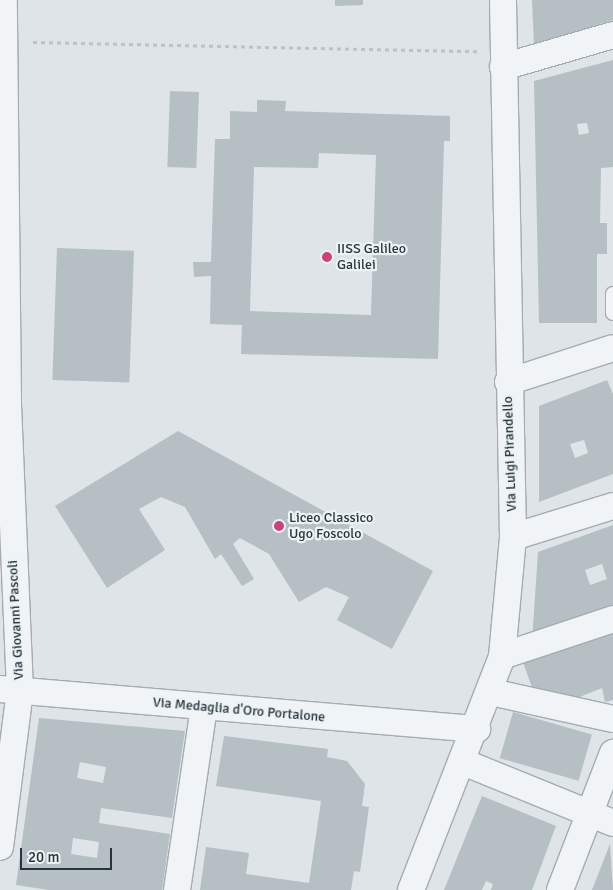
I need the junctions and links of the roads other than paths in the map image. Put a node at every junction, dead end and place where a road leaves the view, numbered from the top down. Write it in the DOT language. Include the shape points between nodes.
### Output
graph roads {
  1 [pos="4,0"];
  2 [pos="503,0"];
  3 [pos="613,34"];
  4 [pos="3,56"];
  5 [pos="503,59"];
  6 [pos="613,294"];
  7 [pos="613,313"];
  8 [pos="613,348"];
  9 [pos="508,382"];
  10 [pos="4,401"];
  11 [pos="613,506"];
  12 [pos="513,538"];
  13 [pos="613,618"];
  14 [pos="502,656"];
  15 [pos="10,690"];
  16 [pos="492,692"];
  17 [pos="204,707"];
  18 [pos="613,720"];
  19 [pos="477,729"];
  20 [pos="613,753"];
  21 [pos="463,762"];
  22 [pos="602,818"];
  23 [pos="0,847"];
  24 [pos="176,890"];
  25 [pos="411,890"];
  26 [pos="560,890"];
  1 -- 4 [label="street, Via Giovanni Pascoli"];
  2 -- 5 [label="street, Via Luigi Pirandello"];
  3 -- 5 [label="street"];
  4 -- 10 [label="street, Via Giovanni Pascoli"];
  5 -- 9 [label="street, Via Luigi Pirandello"];
  6 -- 7 [label="lane"];
  8 -- 9 [label="street"];
  9 -- 12 [label="street, Via Luigi Pirandello"];
  10 -- 15 [label="street, Via Giovanni Pascoli"];
  11 -- 12 [label="street"];
  12 -- 14 [label="street, Via Luigi Pirandello"];
  13 -- 14 [label="street"];
  14 -- 16 [label="street, Via Luigi Pirandello"];
  15 -- 17 [label="street, Via Medaglia d'Oro Portalone"];
  15 -- 23 [label="street, Via Giovanni Pascoli"];
  16 -- 18 [label="street"];
  16 -- 19 [label="street, Via Luigi Pirandello"];
  17 -- 19 [label="street, Via Medaglia d'Oro Portalone"];
  17 -- 24 [label="street"];
  19 -- 21 [label="street, Via Luigi Pirandello"];
  20 -- 22 [label="street"];
  21 -- 22 [label="street"];
  21 -- 25 [label="street, Via Luigi Pirandello"];
  22 -- 26 [label="street"];
}
